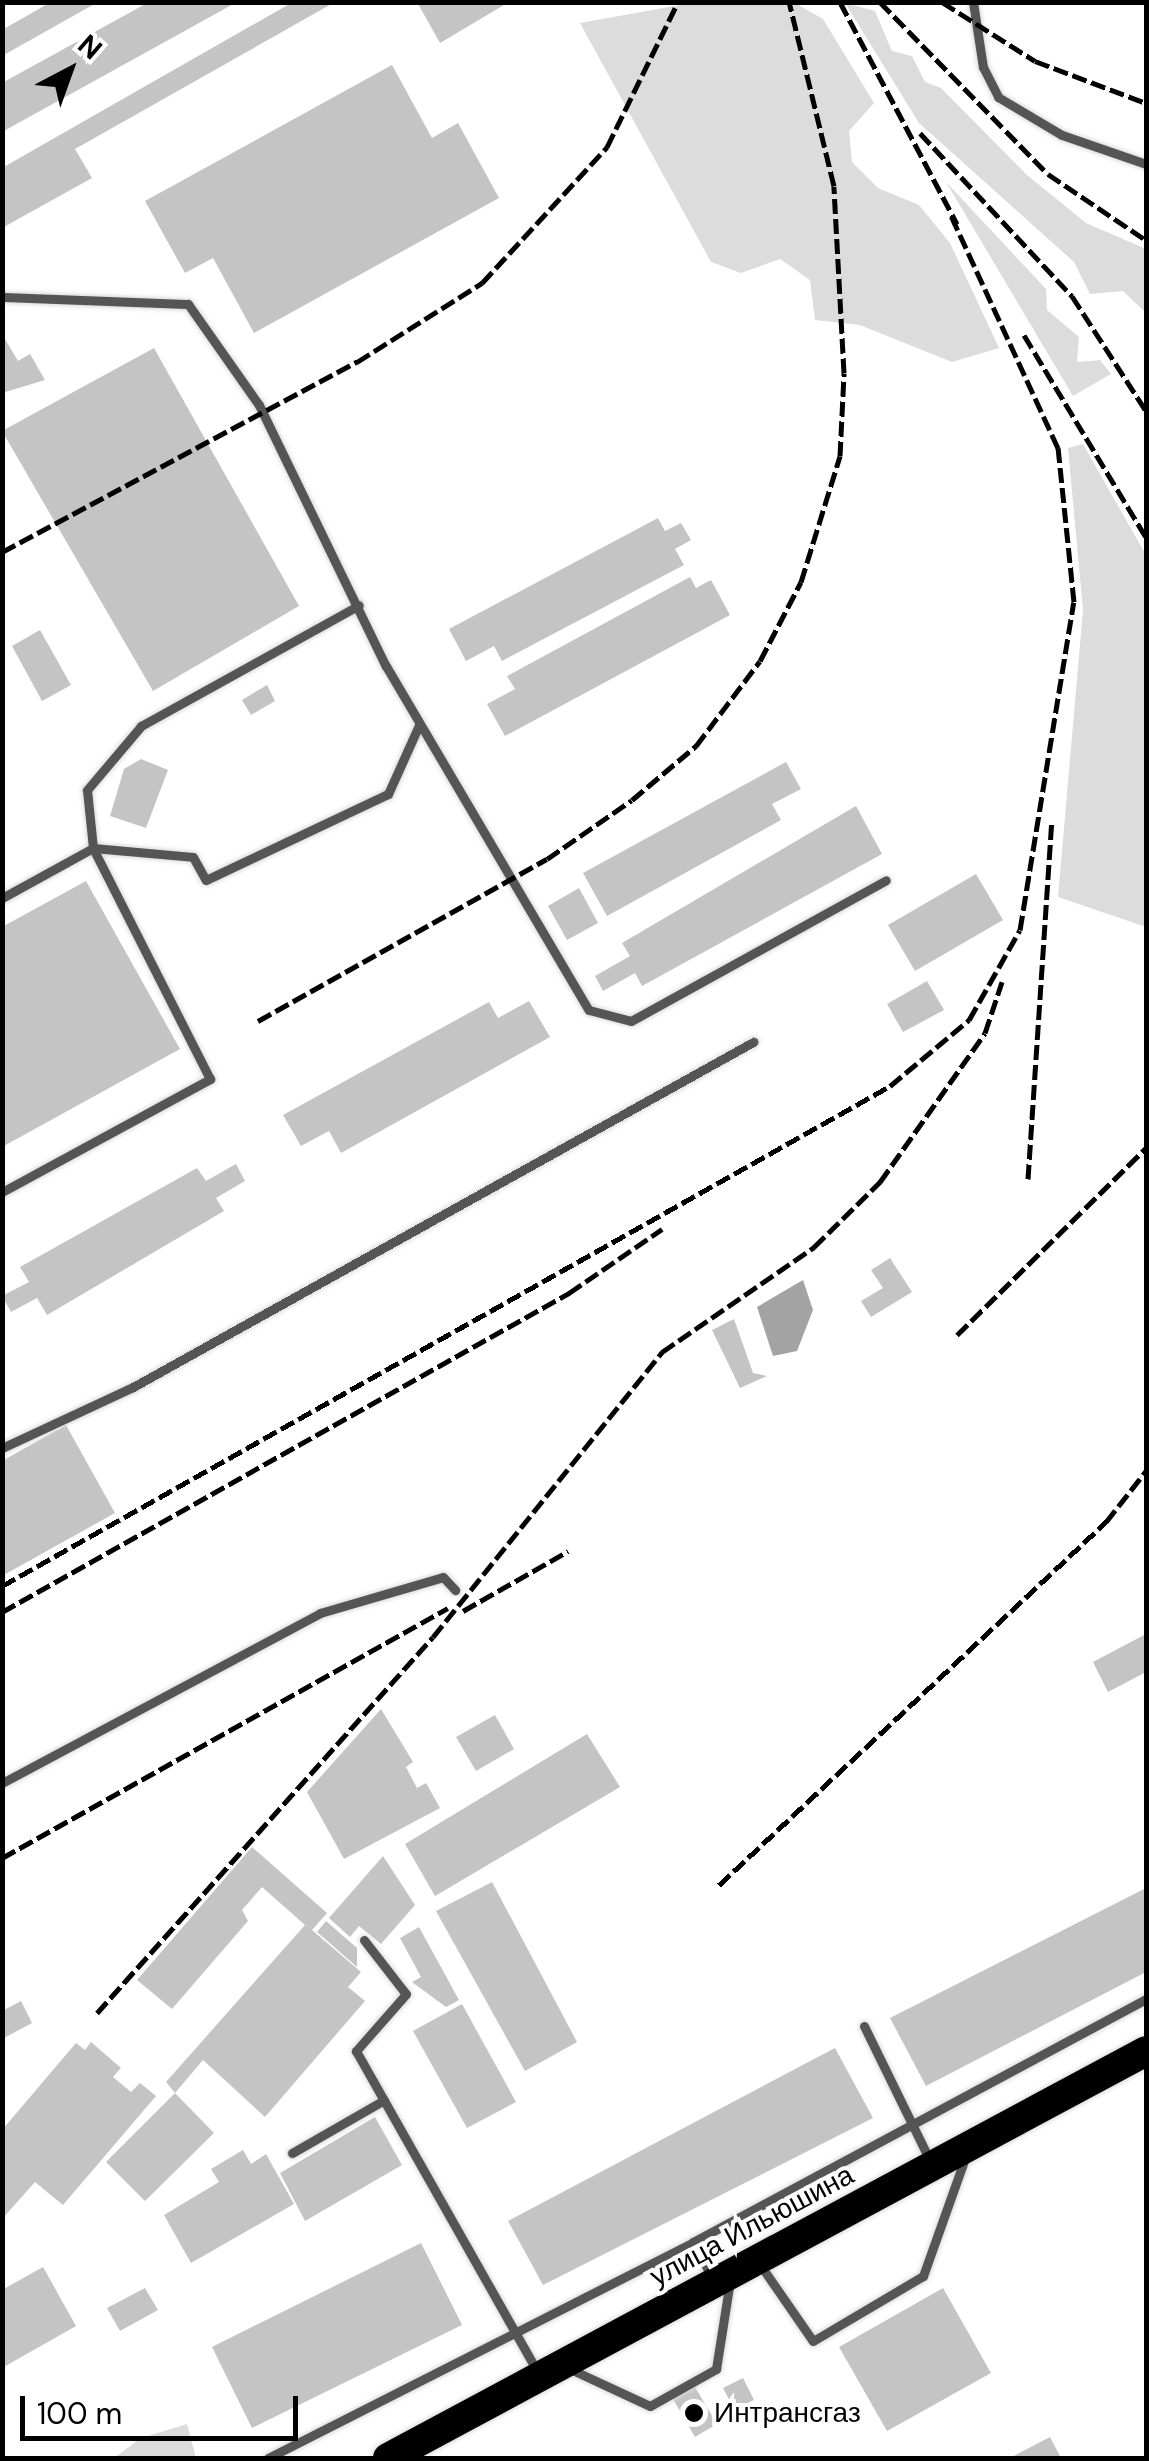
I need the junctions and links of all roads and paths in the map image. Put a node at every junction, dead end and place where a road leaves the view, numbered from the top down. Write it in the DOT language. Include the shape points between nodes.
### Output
graph roads {
  1 [pos="974,2"];
  2 [pos="1146,164"];
  3 [pos="2,297"];
  4 [pos="359,604"];
  5 [pos="419,725"];
  6 [pos="92,848"];
  7 [pos="886,880"];
  8 [pos="2,898"];
  9 [pos="754,1042"];
  10 [pos="2,1192"];
  11 [pos="2,1448"];
  12 [pos="455,1590"];
  13 [pos="2,1783"];
  14 [pos="364,1940"];
  15 [pos="1146,1999"];
  16 [pos="864,2026"];
  17 [pos="1146,2051"];
  18 [pos="384,2100"];
  19 [pos="914,2128"];
  20 [pos="968,2150"];
  21 [pos="292,2153"];
  22 [pos="933,2168"];
  23 [pos="693,2242"];
  24 [pos="734,2272"];
  25 [pos="516,2332"];
  26 [pos="550,2370"];
  27 [pos="268,2458"];
  28 [pos="388,2458"];
  1 -- 2 [label="lane" via="983,68 998,97 1062,135"];
  3 -- 4 [label="lane" via="188,304 259,405"];
  4 -- 5 [label="lane"];
  4 -- 6 [label="lane" via="141,726 102,762 87,790"];
  5 -- 6 [label="lane" via="388,794 206,880 193,858"];
  5 -- 7 [label="lane" via="589,1010 631,1020"];
  6 -- 8 [label="lane"];
  6 -- 10 [label="lane" via="210,1079"];
  9 -- 11 [label="lane" via="133,1387"];
  12 -- 13 [label="lane" via="443,1577 320,1613"];
  14 -- 18 [label="lane" via="406,1994 356,2051"];
  15 -- 19 [label="lane"];
  16 -- 19 [label="lane"];
  17 -- 20 [label="highway, улица Ильюшина"];
  18 -- 21 [label="lane"];
  18 -- 25 [label="lane"];
  19 -- 22 [label="lane"];
  19 -- 23 [label="lane"];
  20 -- 22 [label="highway, улица Ильюшина"];
  20 -- 24 [label="lane" via="922,2276 812,2341"];
  22 -- 24 [label="highway, улица Ильюшина"];
  23 -- 24 [label="lane"];
  23 -- 25 [label="lane"];
  24 -- 26 [label="highway, улица Ильюшина"];
  24 -- 26 [label="lane" via="716,2369 650,2406"];
  25 -- 26 [label="lane"];
  25 -- 27 [label="lane"];
  26 -- 28 [label="highway, улица Ильюшина"];
}
